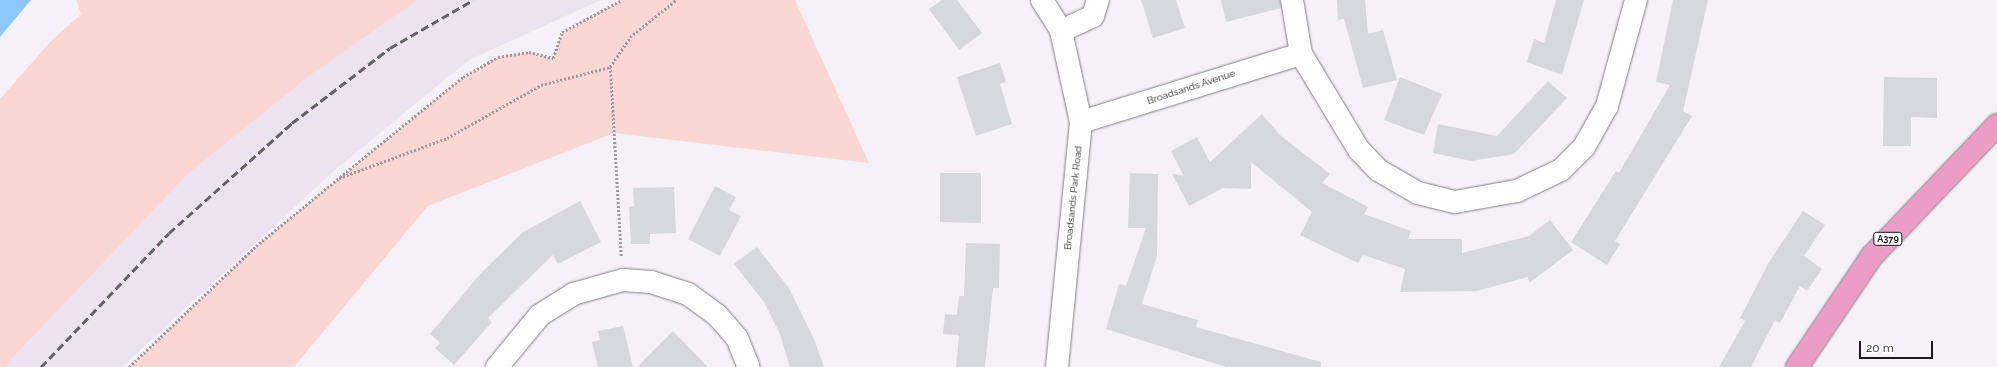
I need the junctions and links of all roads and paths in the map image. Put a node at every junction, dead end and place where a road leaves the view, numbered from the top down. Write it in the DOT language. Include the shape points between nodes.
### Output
graph roads {
  1 [pos="622,0"];
  2 [pos="676,0"];
  3 [pos="1042,0"];
  4 [pos="1098,0"];
  5 [pos="1292,0"];
  6 [pos="1636,0"];
  7 [pos="1061,31"];
  8 [pos="1301,54"];
  9 [pos="610,67"];
  10 [pos="1080,122"];
  11 [pos="1997,125"];
  12 [pos="338,178"];
  13 [pos="623,280"];
  14 [pos="129,367"];
  15 [pos="497,367"];
  16 [pos="749,367"];
  17 [pos="1057,367"];
  18 [pos="1798,367"];
  1 -- 12 [label="path" via="562,32 553,58 528,52 498,56 463,77"];
  2 -- 9 [label="path" via="630,37"];
  3 -- 7 [label="street, Broadsands Park Road"];
  4 -- 7 [label="street" via="1093,16"];
  5 -- 8 [label="street"];
  6 -- 8 [label="street" via="1607,106 1584,147 1561,170 1517,191 1488,198 1455,202 1418,193 1378,170 1355,143"];
  7 -- 10 [label="street, Broadsands Park Road"];
  8 -- 10 [label="street, Broadsands Avenue"];
  9 -- 12 [label="path" via="541,85 447,138"];
  9 -- 13 [label="path"];
  10 -- 17 [label="street, Broadsands Park Road"];
  11 -- 18 [label="main road, A379" via="1872,256"];
  12 -- 14 [label="path" via="256,246"];
  13 -- 15 [label="street" via="573,294 540,314"];
  13 -- 16 [label="street" via="651,282 688,294 717,315 737,338"];
}
